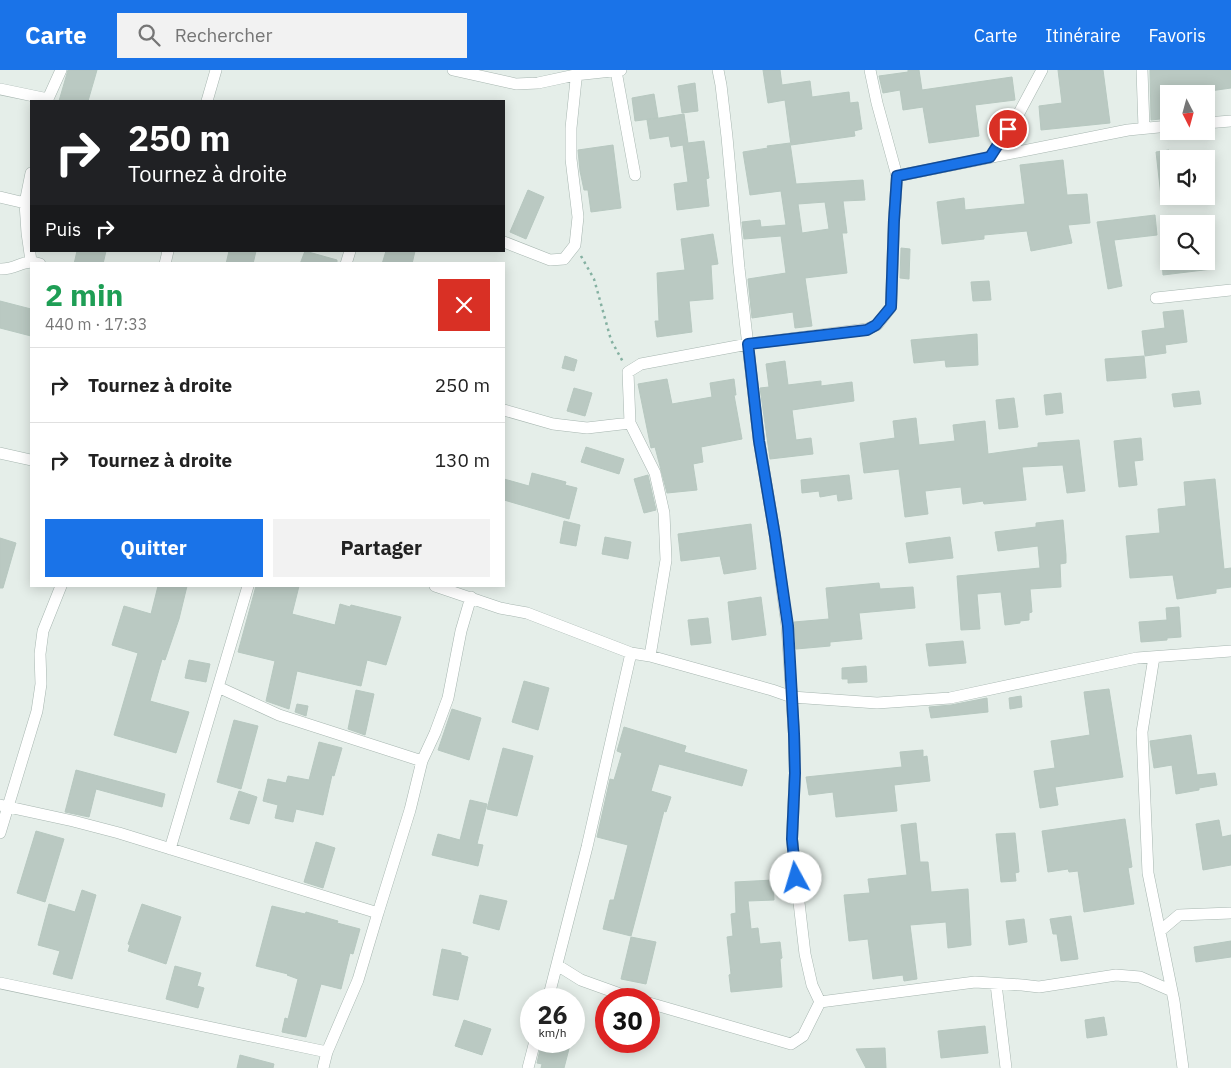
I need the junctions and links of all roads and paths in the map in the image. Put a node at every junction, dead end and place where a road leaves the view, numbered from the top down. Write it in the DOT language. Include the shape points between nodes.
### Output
graph roads {
  1 [pos="61,70"];
  2 [pos="216,70"];
  3 [pos="453,70"];
  4 [pos="718,70"];
  5 [pos="870,70"];
  6 [pos="1042,70"];
  7 [pos="1142,70"];
  8 [pos="618,71"];
  9 [pos="576,72"];
  10 [pos="0,89"];
  11 [pos="47,100"];
  12 [pos="207,100"];
  13 [pos="1231,121"];
  14 [pos="1215,122"];
  15 [pos="1160,127"];
  16 [pos="1144,128"];
  17 [pos="990,157"];
  18 [pos="635,175"];
  19 [pos="897,176"];
  20 [pos="30,178"];
  21 [pos="0,197"];
  22 [pos="25,203"];
  23 [pos="30,232"];
  24 [pos="505,242"];
  25 [pos="575,245"];
  26 [pos="30,263"];
  27 [pos="0,269"];
  28 [pos="1231,290"];
  29 [pos="1156,298"];
  30 [pos="748,344"];
  31 [pos="628,372"];
  32 [pos="505,410"];
  33 [pos="630,422"];
  34 [pos="0,453"];
  35 [pos="30,460"];
  36 [pos="61,587"];
  37 [pos="248,587"];
  38 [pos="438,587"];
  39 [pos="471,597"];
  40 [pos="1231,651"];
  41 [pos="631,653"];
  42 [pos="650,656"];
  43 [pos="1154,657"];
  44 [pos="218,687"];
  45 [pos="792,697"];
  46 [pos="422,761"];
  47 [pos="4,807"];
  48 [pos="0,833"];
  49 [pos="170,849"];
  50 [pos="378,913"];
  51 [pos="1231,913"];
  52 [pos="1160,931"];
  53 [pos="557,965"];
  54 [pos="0,983"];
  55 [pos="996,984"];
  56 [pos="551,988"];
  57 [pos="603,988"];
  58 [pos="1172,991"];
  59 [pos="820,1002"];
  60 [pos="660,1006"];
  61 [pos="327,1052"];
  62 [pos="532,1053"];
  63 [pos="323,1068"];
  64 [pos="528,1068"];
  65 [pos="1006,1068"];
  66 [pos="1183,1068"];
  1 -- 11 [label="street"];
  2 -- 12 [label="street"];
  3 -- 9 [label="street" via="516,84"];
  4 -- 30 [label="street"];
  5 -- 19 [label="street"];
  6 -- 17 [label="street"];
  7 -- 16 [label="street"];
  8 -- 9 [label="street"];
  8 -- 18 [label="street"];
  9 -- 25 [label="street" via="571,128 578,216"];
  10 -- 11 [label="street"];
  13 -- 14 [label="street"];
  15 -- 16 [label="street"];
  16 -- 17 [label="street"];
  17 -- 19 [label="street"];
  19 -- 30 [label="street" via="891,307 876,325 867,330"];
  20 -- 22 [label="street"];
  21 -- 22 [label="street"];
  22 -- 23 [label="street"];
  24 -- 25 [label="street" via="550,260 564,259"];
  25 -- 31 [label="path" via="594,279 611,340"];
  26 -- 27 [label="street"];
  28 -- 29 [label="street"];
  30 -- 31 [label="street" via="640,364"];
  30 -- 45 [label="street" via="759,441 788,626"];
  31 -- 33 [label="street"];
  32 -- 33 [label="street" via="553,424 588,428"];
  33 -- 42 [label="street" via="655,473 664,513 666,560"];
  34 -- 35 [label="street"];
  36 -- 47 [label="street" via="43,631 37,712"];
  37 -- 44 [label="street"];
  38 -- 39 [label="street"];
  39 -- 41 [label="street" via="500,608 527,612"];
  39 -- 46 [label="street" via="448,698"];
  40 -- 43 [label="street"];
  41 -- 42 [label="street"];
  41 -- 53 [label="street"];
  42 -- 45 [label="street"];
  43 -- 45 [label="street" via="950,698 877,703"];
  43 -- 52 [label="street" via="1142,732 1148,873"];
  44 -- 46 [label="street" via="280,715"];
  44 -- 49 [label="street"];
  45 -- 59 [label="street" via="795,773 792,839 805,954 812,985"];
  46 -- 50 [label="street"];
  47 -- 48 [label="street"];
  47 -- 49 [label="street" via="73,821"];
  49 -- 50 [label="street"];
  50 -- 61 [label="street" via="358,980"];
  51 -- 52 [label="street" via="1179,915"];
  52 -- 58 [label="street"];
  53 -- 56 [label="street"];
  53 -- 57 [label="street" via="581,980"];
  54 -- 61 [label="street"];
  55 -- 58 [label="street" via="1039,987 1116,976 1140,977"];
  55 -- 59 [label="street" via="975,982"];
  55 -- 65 [label="street"];
  58 -- 66 [label="street"];
  59 -- 60 [label="street" via="803,1036 791,1044"];
  61 -- 63 [label="street"];
  62 -- 64 [label="street"];
}
